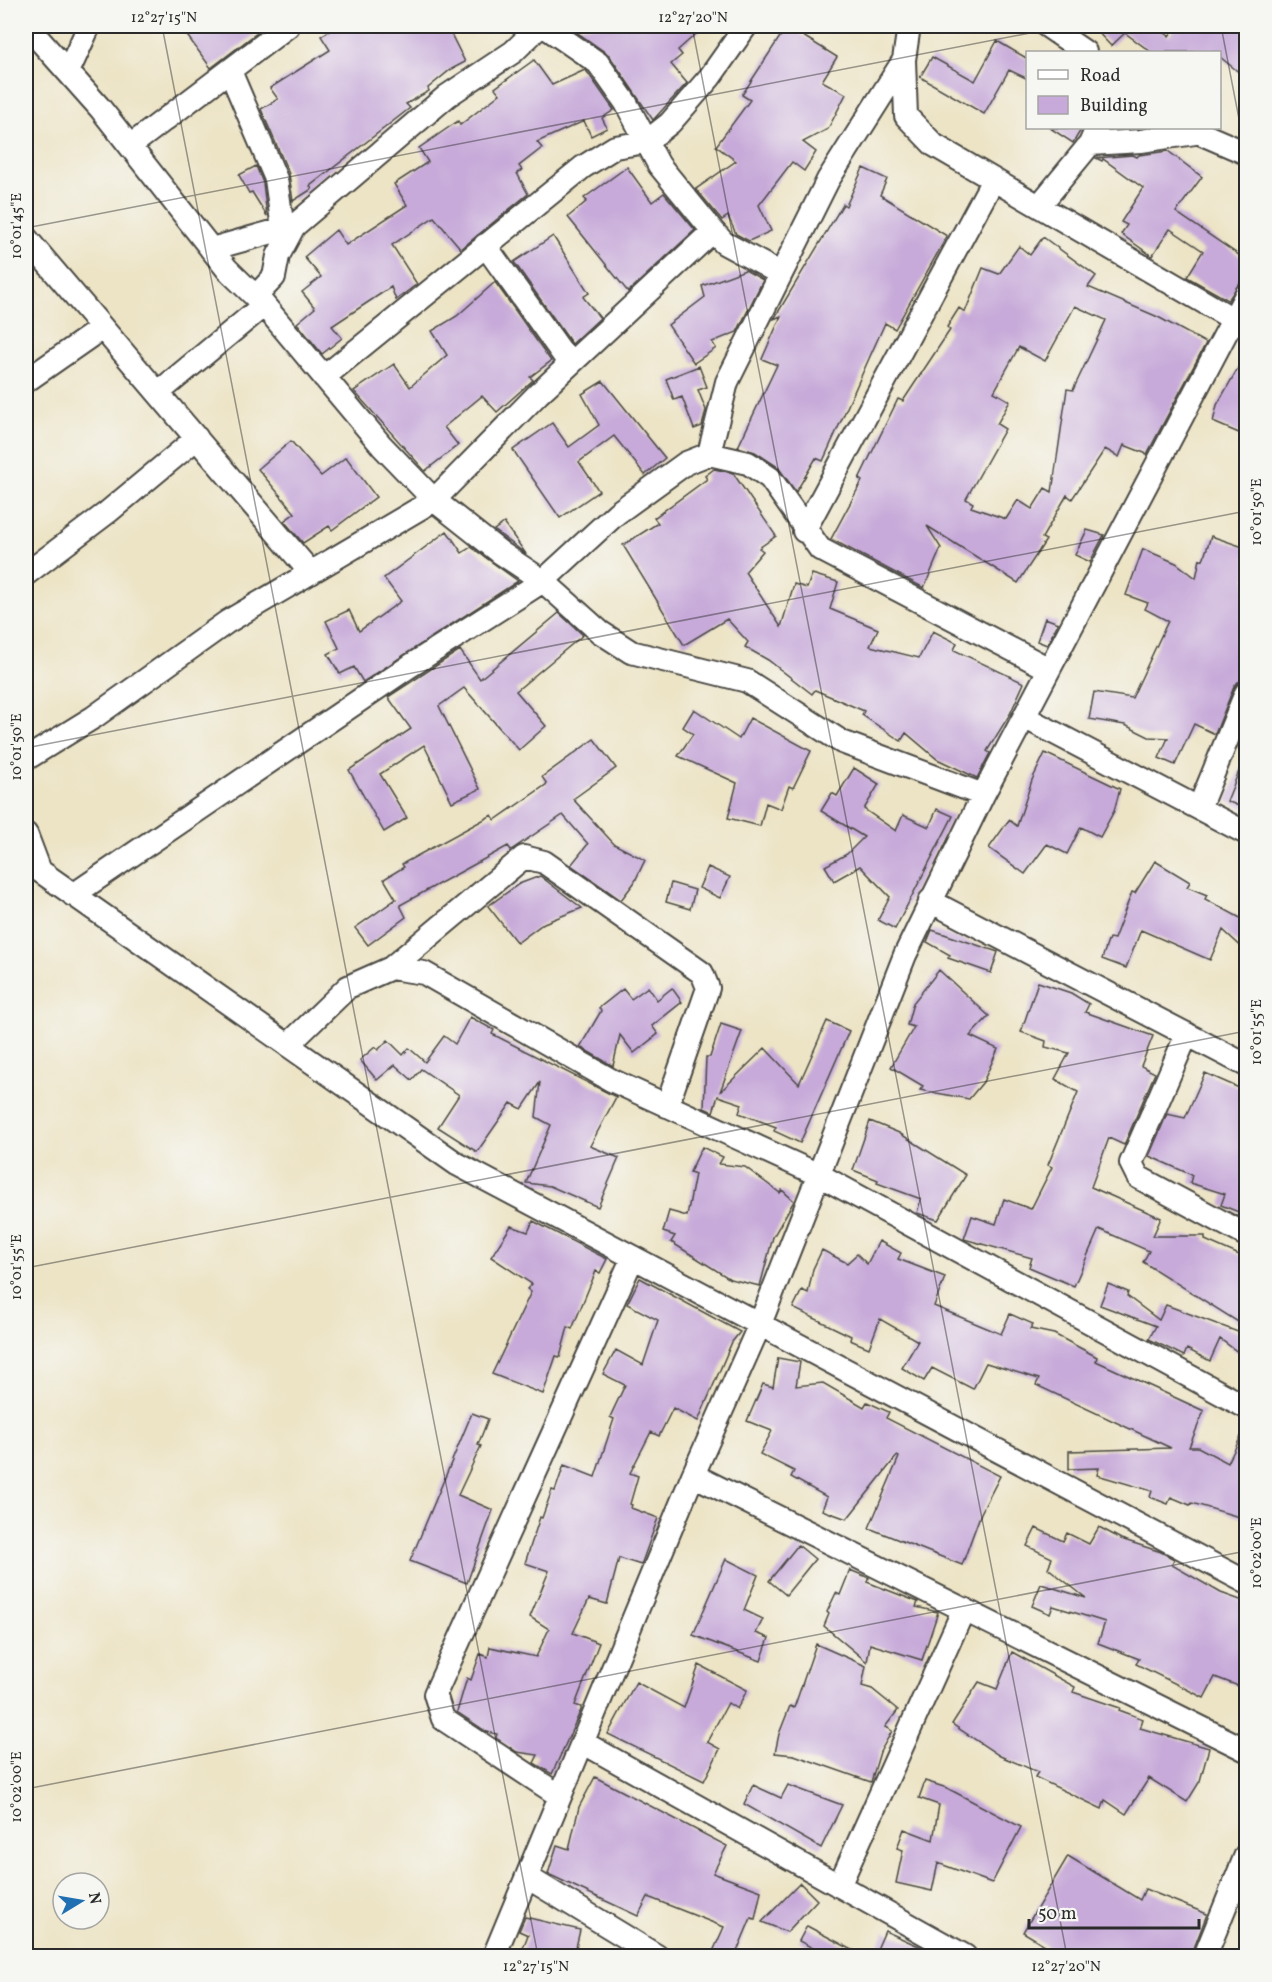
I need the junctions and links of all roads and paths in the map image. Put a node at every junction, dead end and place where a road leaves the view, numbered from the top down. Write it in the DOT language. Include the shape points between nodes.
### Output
graph roads {
  1 [pos="27,26"];
  2 [pos="89,26"];
  3 [pos="288,26"];
  4 [pos="542,26"];
  5 [pos="746,26"];
  6 [pos="909,26"];
  7 [pos="1047,26"];
  8 [pos="1084,51"];
  9 [pos="904,60"];
  10 [pos="230,71"];
  11 [pos="68,72"];
  12 [pos="1191,130"];
  13 [pos="1094,136"];
  14 [pos="646,142"];
  15 [pos="130,146"];
  16 [pos="1246,153"];
  17 [pos="993,180"];
  18 [pos="1039,206"];
  19 [pos="289,228"];
  20 [pos="713,231"];
  21 [pos="26,238"];
  22 [pos="485,245"];
  23 [pos="211,249"];
  24 [pos="781,274"];
  25 [pos="1246,296"];
  26 [pos="260,300"];
  27 [pos="1240,324"];
  28 [pos="102,328"];
  29 [pos="570,364"];
  30 [pos="324,377"];
  31 [pos="26,381"];
  32 [pos="159,392"];
  33 [pos="197,438"];
  34 [pos="709,454"];
  35 [pos="434,500"];
  36 [pos="804,531"];
  37 [pos="311,573"];
  38 [pos="26,574"];
  39 [pos="543,580"];
  40 [pos="1049,669"];
  41 [pos="1246,693"];
  42 [pos="1024,717"];
  43 [pos="26,759"];
  44 [pos="983,795"];
  45 [pos="1200,808"];
  46 [pos="1246,833"];
  47 [pos="26,834"];
  48 [pos="33,868"];
  49 [pos="73,895"];
  50 [pos="930,901"];
  51 [pos="392,968"];
  52 [pos="1187,1034"];
  53 [pos="288,1045"];
  54 [pos="1246,1065"];
  55 [pos="667,1106"];
  56 [pos="819,1175"];
  57 [pos="1246,1236"];
  58 [pos="633,1257"];
  59 [pos="760,1324"];
  60 [pos="1246,1407"];
  61 [pos="693,1475"];
  62 [pos="1246,1582"];
  63 [pos="964,1609"];
  64 [pos="582,1742"];
  65 [pos="1246,1750"];
  66 [pos="560,1796"];
  67 [pos="1246,1855"];
  68 [pos="526,1876"];
  69 [pos="839,1886"];
  70 [pos="1239,1899"];
  71 [pos="494,1956"];
  72 [pos="657,1956"];
  73 [pos="965,1956"];
  74 [pos="1205,1956"];
  1 -- 11 [label="street"];
  2 -- 11 [label="street"];
  3 -- 10 [label="street"];
  4 -- 14 [label="street" via="598,63 626,103"];
  4 -- 19 [label="street" via="513,52 447,96"];
  5 -- 14 [label="street" via="703,85 670,123"];
  6 -- 9 [label="street"];
  7 -- 8 [label="street"];
  9 -- 17 [label="street" via="906,116 934,145"];
  9 -- 24 [label="street" via="828,180"];
  10 -- 15 [label="street"];
  10 -- 19 [label="street" via="276,179"];
  11 -- 15 [label="street"];
  12 -- 13 [label="street" via="1141,141"];
  12 -- 16 [label="street"];
  13 -- 18 [label="street"];
  14 -- 20 [label="street" via="659,165"];
  14 -- 22 [label="street" via="615,147 583,167"];
  15 -- 23 [label="street"];
  17 -- 18 [label="street"];
  17 -- 36 [label="street"];
  18 -- 27 [label="street"];
  19 -- 23 [label="street"];
  19 -- 26 [label="street" via="274,277"];
  20 -- 24 [label="street" via="724,243"];
  20 -- 29 [label="street"];
  21 -- 28 [label="street"];
  22 -- 29 [label="street"];
  22 -- 30 [label="street"];
  23 -- 26 [label="street"];
  24 -- 34 [label="street" via="727,382"];
  25 -- 27 [label="street"];
  26 -- 30 [label="street"];
  26 -- 32 [label="street"];
  27 -- 40 [label="street"];
  28 -- 31 [label="street"];
  28 -- 32 [label="street"];
  29 -- 35 [label="street"];
  30 -- 35 [label="street" via="381,446"];
  32 -- 33 [label="street"];
  33 -- 37 [label="street"];
  33 -- 38 [label="street"];
  34 -- 36 [label="street" via="748,463 770,478"];
  34 -- 39 [label="street" via="686,463 617,513"];
  35 -- 37 [label="street"];
  35 -- 39 [label="street" via="501,554"];
  36 -- 40 [label="street" via="820,549 841,562"];
  37 -- 43 [label="street" via="227,622 94,717"];
  39 -- 44 [label="street" via="600,632 631,652 747,681 842,742"];
  39 -- 49 [label="street"];
  40 -- 42 [label="street"];
  41 -- 45 [label="street"];
  42 -- 44 [label="street"];
  42 -- 45 [label="street"];
  44 -- 50 [label="street"];
  45 -- 46 [label="street"];
  47 -- 48 [label="street"];
  48 -- 49 [label="street"];
  49 -- 53 [label="street"];
  50 -- 52 [label="street"];
  50 -- 56 [label="street"];
  51 -- 53 [label="street" via="348,987"];
  51 -- 55 [label="street" via="424,973 611,1080"];
  51 -- 55 [label="street" via="524,857 544,862 702,973 708,988"];
  52 -- 54 [label="street"];
  52 -- 57 [label="street" via="1131,1163 1138,1177"];
  53 -- 58 [label="street" via="457,1164"];
  55 -- 56 [label="street"];
  56 -- 59 [label="street"];
  56 -- 60 [label="street"];
  58 -- 59 [label="street"];
  58 -- 66 [label="street" via="435,1694 443,1719"];
  59 -- 61 [label="street"];
  59 -- 62 [label="street"];
  61 -- 63 [label="street"];
  61 -- 64 [label="street"];
  63 -- 65 [label="street"];
  63 -- 69 [label="street"];
  64 -- 66 [label="street"];
  64 -- 69 [label="street"];
  66 -- 68 [label="street"];
  67 -- 70 [label="street"];
  68 -- 71 [label="street"];
  68 -- 72 [label="street"];
  69 -- 73 [label="street"];
  70 -- 74 [label="street"];
}
